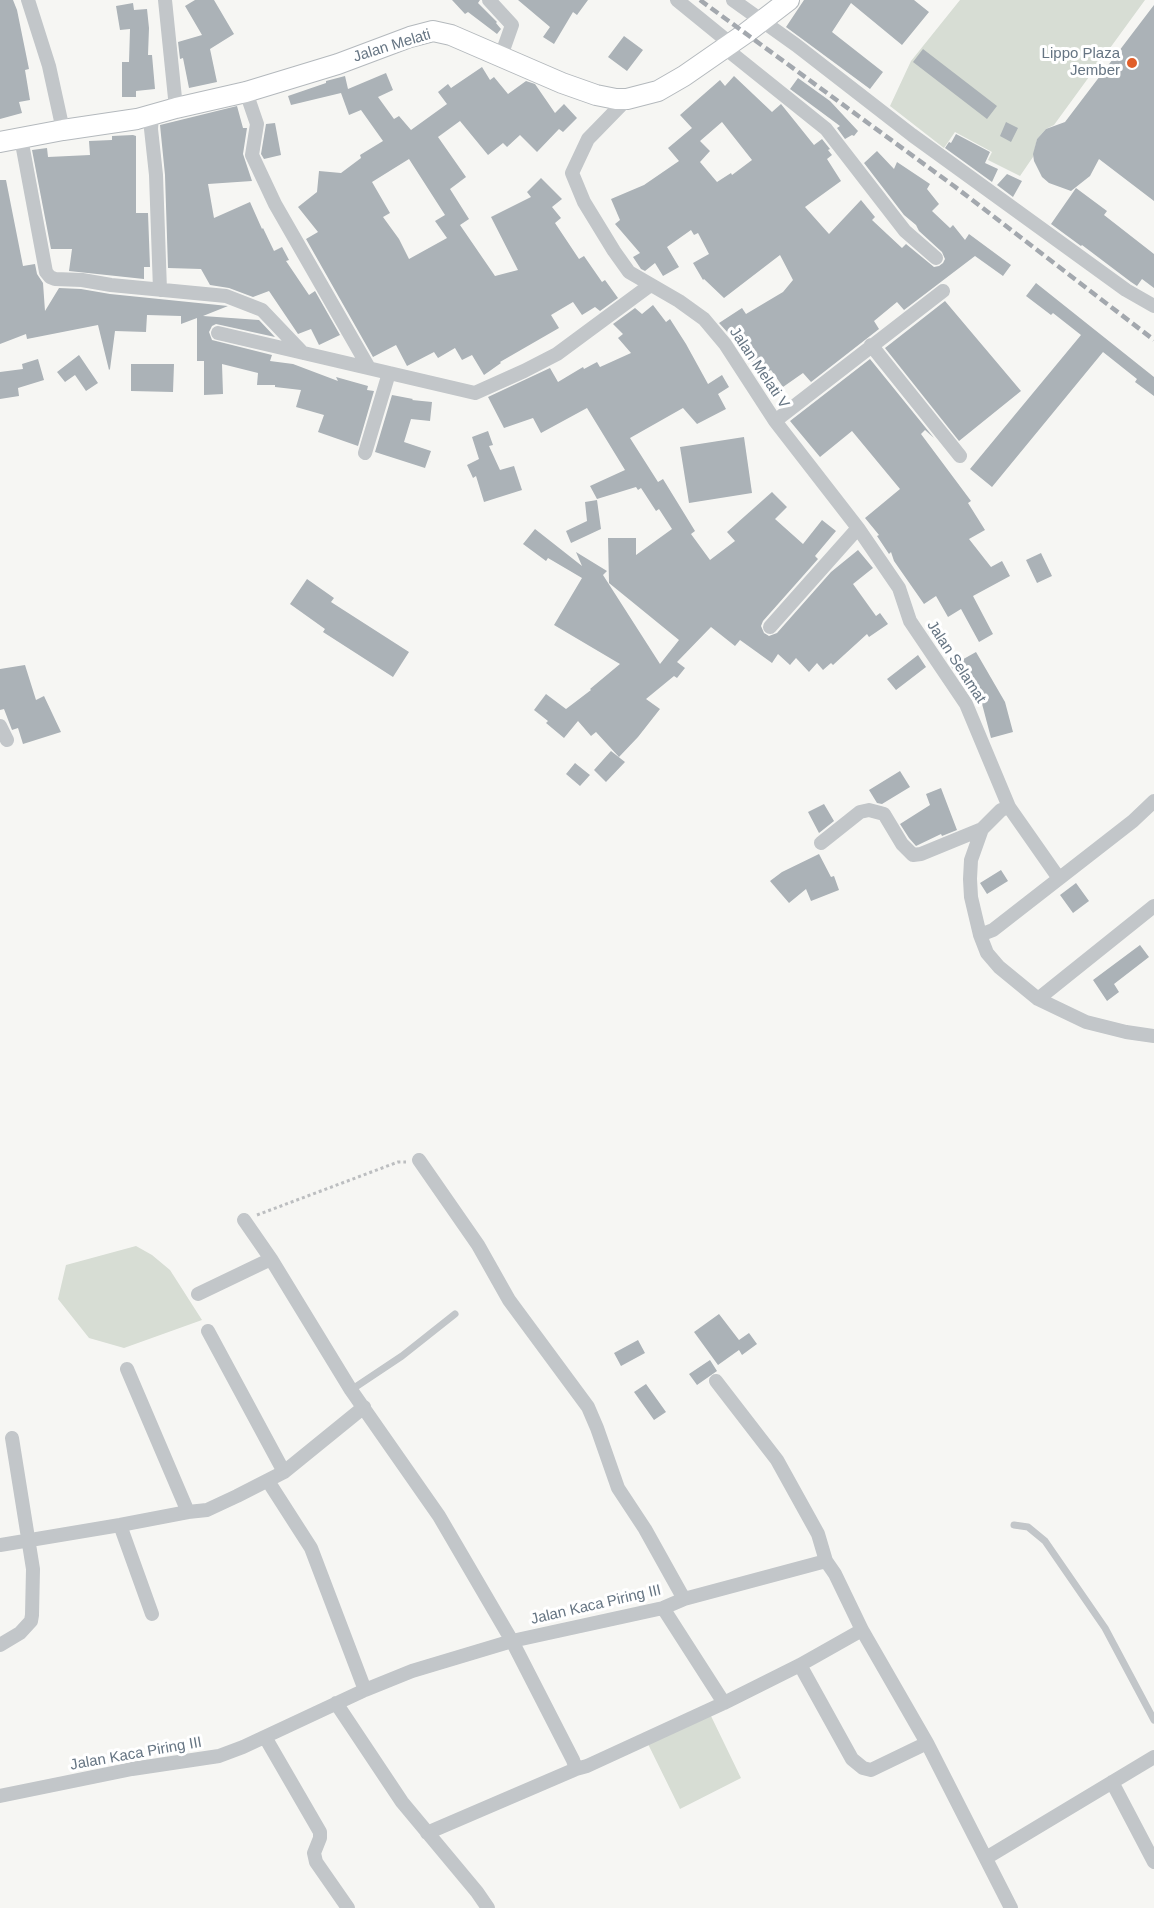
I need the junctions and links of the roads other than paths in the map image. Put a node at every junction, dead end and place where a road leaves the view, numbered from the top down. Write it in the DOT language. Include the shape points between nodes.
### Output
graph roads {
  1 [pos="28,0"];
  2 [pos="165,0"];
  3 [pos="489,0"];
  4 [pos="677,0"];
  5 [pos="733,0"];
  6 [pos="789,0"];
  7 [pos="760,21"];
  8 [pos="728,46"];
  9 [pos="501,56"];
  10 [pos="246,92"];
  11 [pos="627,99"];
  12 [pos="176,108"];
  13 [pos="152,115"];
  14 [pos="63,130"];
  15 [pos="21,138"];
  16 [pos="0,142"];
  17 [pos="936,258"];
  18 [pos="650,286"];
  19 [pos="160,290"];
  20 [pos="943,291"];
  21 [pos="1154,306"];
  22 [pos="218,333"];
  23 [pos="872,345"];
  24 [pos="303,353"];
  25 [pos="369,368"];
  26 [pos="389,373"];
  27 [pos="775,421"];
  28 [pos="365,453"];
  29 [pos="960,456"];
  30 [pos="858,528"];
  31 [pos="770,627"];
  32 [pos="0,726"];
  33 [pos="7,740"];
  34 [pos="1154,801"];
  35 [pos="1009,807"];
  36 [pos="982,829"];
  37 [pos="821,843"];
  38 [pos="1058,878"];
  39 [pos="1154,906"];
  40 [pos="980,935"];
  41 [pos="1038,999"];
  42 [pos="1154,1036"];
  43 [pos="419,1160"];
  44 [pos="244,1220"];
  45 [pos="271,1258"];
  46 [pos="198,1294"];
  47 [pos="455,1314"];
  48 [pos="208,1331"];
  49 [pos="127,1369"];
  50 [pos="716,1381"];
  51 [pos="351,1390"];
  52 [pos="364,1407"];
  53 [pos="12,1438"];
  54 [pos="284,1472"];
  55 [pos="268,1481"];
  56 [pos="188,1512"];
  57 [pos="120,1525"];
  58 [pos="1014,1525"];
  59 [pos="28,1540"];
  60 [pos="0,1545"];
  61 [pos="826,1561"];
  62 [pos="684,1599"];
  63 [pos="663,1608"];
  64 [pos="152,1614"];
  65 [pos="862,1630"];
  66 [pos="512,1641"];
  67 [pos="0,1644"];
  68 [pos="800,1665"];
  69 [pos="365,1690"];
  70 [pos="336,1703"];
  71 [pos="724,1703"];
  72 [pos="1154,1720"];
  73 [pos="265,1737"];
  74 [pos="927,1743"];
  75 [pos="1154,1757"];
  76 [pos="576,1769"];
  77 [pos="1112,1782"];
  78 [pos="0,1796"];
  79 [pos="427,1833"];
  80 [pos="986,1858"];
  81 [pos="1154,1862"];
  82 [pos="348,1908"];
  83 [pos="488,1908"];
  84 [pos="1011,1908"];
  1 -- 14 [label="street" via="49,66"];
  2 -- 12 [label="street"];
  3 -- 9 [label="street" via="512,25"];
  4 -- 8 [label="street"];
  5 -- 7 [label="street"];
  6 -- 7 [label="main road, Jalan Melati"];
  7 -- 8 [label="main road, Jalan Melati"];
  7 -- 21 [label="street" via="1126,290"];
  8 -- 11 [label="main road, Jalan Melati" via="658,91"];
  8 -- 17 [label="street" via="826,129 905,231"];
  9 -- 10 [label="main road, Jalan Melati" via="433,31"];
  9 -- 11 [label="main road, Jalan Melati" via="596,95"];
  10 -- 12 [label="main road, Jalan Melati"];
  10 -- 25 [label="street" via="257,124 252,155 275,204"];
  11 -- 18 [label="street, Jalan Melati V" via="588,139 572,173 584,202 628,272"];
  12 -- 13 [label="main road, Jalan Melati"];
  13 -- 14 [label="main road, Jalan Melati"];
  13 -- 19 [label="street"];
  14 -- 15 [label="main road, Jalan Melati"];
  15 -- 16 [label="main road, Jalan Melati"];
  15 -- 19 [label="street" via="50,277"];
  18 -- 26 [label="street" via="557,354 475,393"];
  18 -- 27 [label="street, Jalan Melati V" via="704,320 725,344"];
  19 -- 24 [label="street" via="225,296 262,310"];
  20 -- 23 [label="street"];
  22 -- 24 [label="street"];
  23 -- 27 [label="street"];
  23 -- 29 [label="street"];
  24 -- 25 [label="street"];
  25 -- 26 [label="street"];
  26 -- 28 [label="street"];
  27 -- 30 [label="street, Jalan Melati V"];
  30 -- 31 [label="street"];
  30 -- 35 [label="street, Jalan Selamat" via="899,588 910,621 966,704"];
  32 -- 33 [label="street"];
  34 -- 38 [label="street"];
  35 -- 36 [label="street"];
  35 -- 38 [label="street, Jalan Selamat"];
  36 -- 37 [label="street" via="913,855 884,814 869,810 860,812"];
  36 -- 40 [label="street" via="971,860 970,879"];
  38 -- 40 [label="street" via="993,930"];
  39 -- 41 [label="street"];
  40 -- 41 [label="street" via="987,953 999,967"];
  41 -- 42 [label="street" via="1086,1022"];
  43 -- 62 [label="street" via="478,1245 509,1300 588,1407 618,1488"];
  44 -- 45 [label="street"];
  45 -- 46 [label="street"];
  45 -- 51 [label="street"];
  47 -- 51 [label="lane"];
  48 -- 54 [label="street"];
  49 -- 56 [label="street"];
  50 -- 61 [label="street" via="777,1460 818,1534"];
  51 -- 52 [label="street"];
  52 -- 54 [label="street"];
  52 -- 66 [label="street" via="439,1516"];
  53 -- 59 [label="street"];
  54 -- 55 [label="street"];
  55 -- 56 [label="street" via="207,1510"];
  55 -- 69 [label="street" via="311,1548"];
  56 -- 57 [label="street"];
  57 -- 59 [label="street"];
  57 -- 64 [label="street"];
  58 -- 72 [label="lane" via="1028,1527 1046,1541 1105,1628"];
  59 -- 60 [label="street"];
  59 -- 67 [label="street" via="33,1569 31,1621 20,1633"];
  61 -- 62 [label="street, Jalan Kaca Piring III"];
  61 -- 65 [label="street"];
  62 -- 63 [label="street, Jalan Kaca Piring III"];
  63 -- 66 [label="street, Jalan Kaca Piring III"];
  63 -- 71 [label="street"];
  65 -- 68 [label="street"];
  65 -- 74 [label="street"];
  66 -- 69 [label="street, Jalan Kaca Piring III" via="412,1671"];
  66 -- 76 [label="street"];
  68 -- 71 [label="street"];
  68 -- 74 [label="street" via="852,1759 863,1768 871,1770"];
  69 -- 70 [label="street, Jalan Kaca Piring III"];
  70 -- 73 [label="street, Jalan Kaca Piring III"];
  70 -- 79 [label="street"];
  71 -- 76 [label="street"];
  73 -- 78 [label="street, Jalan Kaca Piring III" via="219,1756"];
  73 -- 82 [label="street" via="320,1832 314,1853 316,1862"];
  74 -- 80 [label="street"];
  75 -- 77 [label="street"];
  76 -- 79 [label="street"];
  77 -- 80 [label="street"];
  77 -- 81 [label="street"];
  79 -- 83 [label="street"];
  80 -- 84 [label="street"];
}
